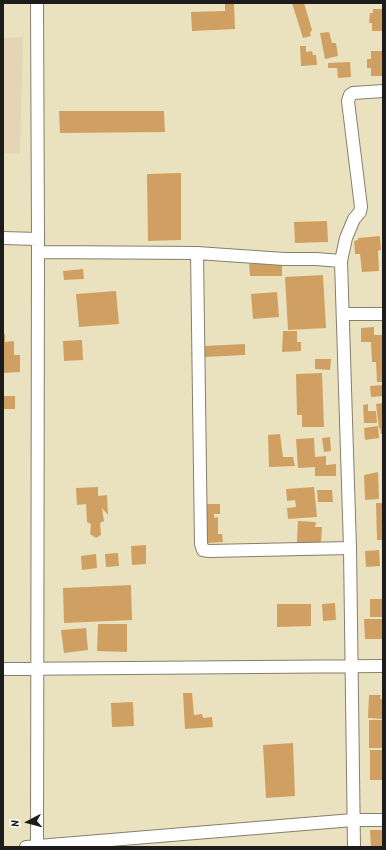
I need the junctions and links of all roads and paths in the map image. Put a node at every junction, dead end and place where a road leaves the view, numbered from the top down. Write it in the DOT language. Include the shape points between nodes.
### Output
graph roads {
  1 [pos="37,3"];
  2 [pos="383,91"];
  3 [pos="3,238"];
  4 [pos="38,239"];
  5 [pos="38,252"];
  6 [pos="197,253"];
  7 [pos="341,261"];
  8 [pos="343,314"];
  9 [pos="383,314"];
  10 [pos="350,548"];
  11 [pos="383,666"];
  12 [pos="351,667"];
  13 [pos="3,669"];
  14 [pos="36,669"];
  15 [pos="353,820"];
  16 [pos="383,820"];
  17 [pos="33,847"];
  18 [pos="354,847"];
  1 -- 4 [label="street"];
  2 -- 7 [label="street" via="353,93 348,101 361,207 346,238"];
  3 -- 4 [label="street"];
  4 -- 5 [label="street"];
  5 -- 6 [label="street"];
  5 -- 14 [label="street"];
  6 -- 7 [label="street"];
  6 -- 10 [label="street" via="203,550"];
  7 -- 8 [label="street"];
  8 -- 9 [label="street"];
  8 -- 10 [label="street"];
  10 -- 12 [label="street"];
  11 -- 12 [label="street"];
  12 -- 14 [label="street"];
  12 -- 15 [label="street"];
  13 -- 14 [label="street"];
  14 -- 17 [label="street"];
  15 -- 16 [label="street"];
  15 -- 17 [label="street"];
  15 -- 18 [label="street"];
}
